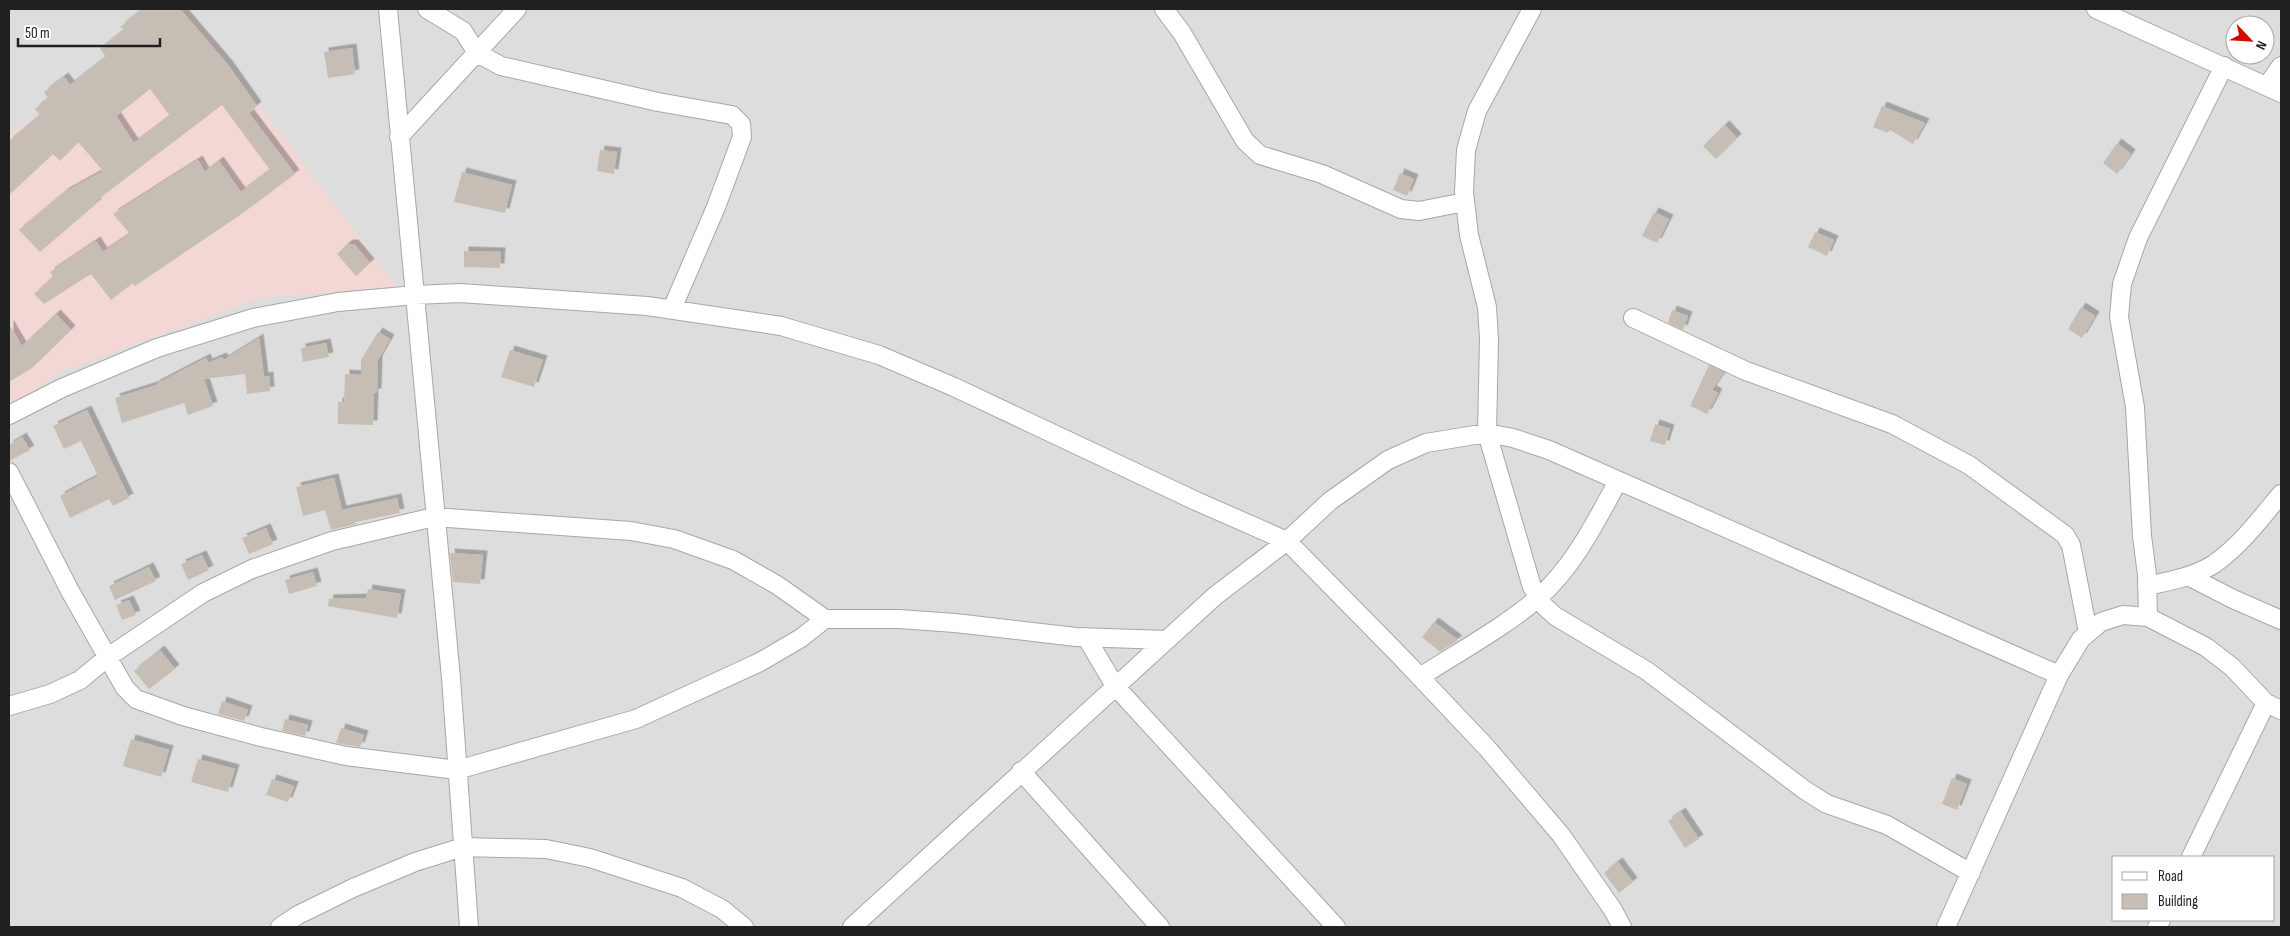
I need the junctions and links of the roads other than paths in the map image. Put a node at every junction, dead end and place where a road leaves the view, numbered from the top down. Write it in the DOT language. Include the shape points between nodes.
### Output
graph roads {
  1 [pos="388,9"];
  2 [pos="427,9"];
  3 [pos="518,9"];
  4 [pos="1164,9"];
  5 [pos="1532,9"];
  6 [pos="2096,9"];
  7 [pos="477,53"];
  8 [pos="2224,66"];
  9 [pos="2281,66"];
  10 [pos="2274,89"];
  11 [pos="399,137"];
  12 [pos="1465,202"];
  13 [pos="414,295"];
  14 [pos="672,309"];
  15 [pos="1633,318"];
  16 [pos="9,415"];
  17 [pos="1488,433"];
  18 [pos="9,472"];
  19 [pos="1618,481"];
  20 [pos="2281,494"];
  21 [pos="434,517"];
  22 [pos="2281,517"];
  23 [pos="2260,519"];
  24 [pos="1287,541"];
  25 [pos="2188,576"];
  26 [pos="2147,586"];
  27 [pos="1538,598"];
  28 [pos="2148,617"];
  29 [pos="825,619"];
  30 [pos="2281,620"];
  31 [pos="2088,632"];
  32 [pos="1086,637"];
  33 [pos="1167,640"];
  34 [pos="108,657"];
  35 [pos="2059,675"];
  36 [pos="1420,678"];
  37 [pos="1115,686"];
  38 [pos="9,706"];
  39 [pos="2273,706"];
  40 [pos="457,770"];
  41 [pos="1021,771"];
  42 [pos="463,847"];
  43 [pos="2192,856"];
  44 [pos="1971,874"];
  45 [pos="280,927"];
  46 [pos="469,927"];
  47 [pos="744,927"];
  48 [pos="852,927"];
  49 [pos="1160,927"];
  50 [pos="1336,927"];
  51 [pos="1622,927"];
  52 [pos="1946,927"];
  1 -- 11 [label="street"];
  2 -- 7 [label="street" via="463,31"];
  3 -- 7 [label="street"];
  4 -- 12 [label="street" via="1182,33 1245,141 1260,156 1322,174 1401,209 1419,211"];
  5 -- 12 [label="street" via="1477,111 1466,150"];
  6 -- 8 [label="street"];
  7 -- 11 [label="street"];
  7 -- 14 [label="street" via="501,66 658,102 732,115 741,124 742,137 716,207"];
  8 -- 10 [label="street"];
  8 -- 26 [label="street" via="2138,238 2122,284 2119,317 2135,407"];
  9 -- 10 [label="street"];
  11 -- 13 [label="street"];
  12 -- 17 [label="street" via="1469,235 1487,306"];
  13 -- 14 [label="street" via="460,293 536,297"];
  13 -- 16 [label="street" via="338,302 253,318 157,348 62,388"];
  13 -- 21 [label="street"];
  14 -- 24 [label="street" via="781,326 879,356 954,387"];
  15 -- 31 [label="street" via="1746,371 1892,424 1969,465 2065,535 2071,545"];
  17 -- 19 [label="street" via="1548,450"];
  17 -- 24 [label="street" via="1426,443 1388,460 1330,501"];
  17 -- 27 [label="street" via="1532,587"];
  18 -- 34 [label="street"];
  19 -- 27 [label="street" via="1584,544"];
  19 -- 35 [label="street"];
  20 -- 23 [label="street"];
  21 -- 29 [label="street" via="631,532 674,540 733,560 777,584"];
  21 -- 34 [label="street" via="332,541 252,569 203,593"];
  21 -- 40 [label="street"];
  22 -- 23 [label="street"];
  23 -- 25 [label="street" via="2213,565"];
  24 -- 33 [label="street" via="1215,596"];
  24 -- 36 [label="street"];
  25 -- 26 [label="street"];
  25 -- 30 [label="street"];
  26 -- 28 [label="street"];
  27 -- 36 [label="street"];
  27 -- 44 [label="street" via="1555,616 1647,672 1806,792 1827,804 1886,825"];
  28 -- 31 [label="street" via="2123,615 2101,622"];
  28 -- 39 [label="street" via="2206,647"];
  29 -- 32 [label="street" via="899,619"];
  29 -- 40 [label="street" via="760,662 636,720"];
  31 -- 35 [label="street"];
  32 -- 33 [label="street"];
  32 -- 37 [label="street"];
  33 -- 37 [label="street"];
  34 -- 38 [label="street" via="80,680 50,694"];
  34 -- 40 [label="street" via="125,688 136,699 183,716 346,756"];
  35 -- 44 [label="street"];
  36 -- 51 [label="street" via="1487,748 1561,835"];
  37 -- 41 [label="street"];
  37 -- 50 [label="street"];
  39 -- 43 [label="street"];
  40 -- 42 [label="street"];
  41 -- 48 [label="street"];
  41 -- 49 [label="street"];
  42 -- 45 [label="street" via="415,862 354,888"];
  42 -- 46 [label="street"];
  42 -- 47 [label="street" via="546,849 590,858 682,888 722,909"];
  44 -- 52 [label="street"];
}
